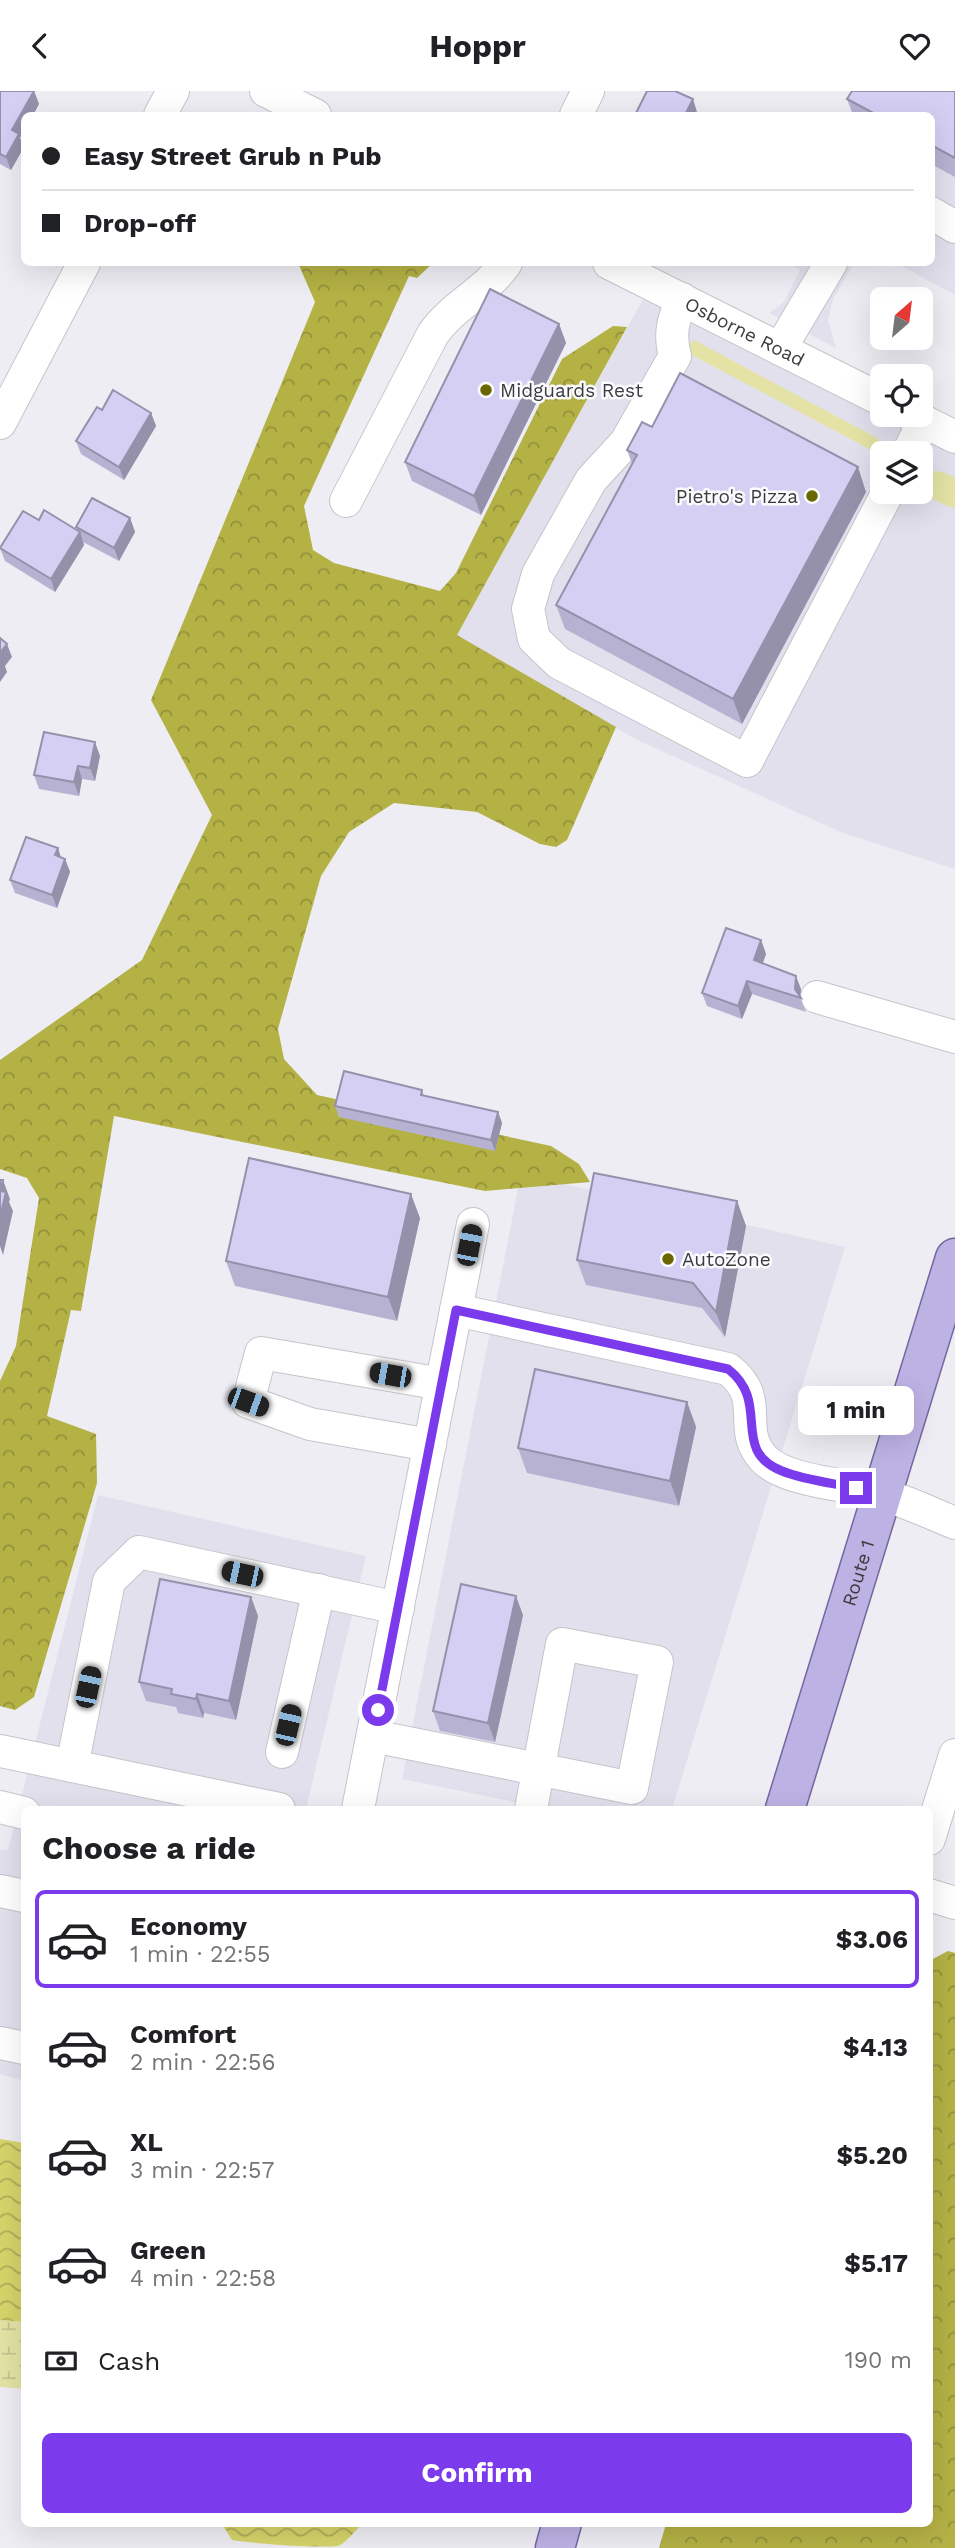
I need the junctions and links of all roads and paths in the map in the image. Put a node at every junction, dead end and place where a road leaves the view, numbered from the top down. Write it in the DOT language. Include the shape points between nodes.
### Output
graph roads {
  1 [pos="173,91"];
  2 [pos="266,91"];
  3 [pos="588,91"];
  4 [pos="162,112"];
  5 [pos="309,112"];
  6 [pos="578,112"];
  7 [pos="935,215"];
  8 [pos="955,227"];
  9 [pos="82,266"];
  10 [pos="504,266"];
  11 [pos="616,266"];
  12 [pos="829,266"];
  13 [pos="682,299"];
  14 [pos="780,349"];
  15 [pos="870,394"];
  16 [pos="0,423"];
  17 [pos="933,426"];
  18 [pos="955,437"];
  19 [pos="346,501"];
  20 [pos="882,504"];
  21 [pos="817,996"];
  22 [pos="955,1037"];
  23 [pos="473,1224"];
  24 [pos="955,1258"];
  25 [pos="456,1310"];
  26 [pos="442,1384"];
  27 [pos="430,1445"];
  28 [pos="880,1494"];
  29 [pos="955,1523"];
  30 [pos="318,1590"];
  31 [pos="398,1608"];
  32 [pos="373,1736"];
  33 [pos="0,1751"];
  34 [pos="282,1752"];
  35 [pos="955,1755"];
  36 [pos="72,1766"];
  37 [pos="538,1769"];
  38 [pos="265,1806"];
  39 [pos="359,1806"];
  40 [pos="532,1806"];
  41 [pos="786,1806"];
  42 [pos="0,1808"];
  43 [pos="21,1812"];
  44 [pos="933,1826"];
  45 [pos="0,1891"];
  46 [pos="21,1895"];
  47 [pos="933,1896"];
  48 [pos="955,1903"];
  49 [pos="0,2043"];
  50 [pos="21,2046"];
  51 [pos="561,2527"];
  52 [pos="555,2548"];
  1 -- 4 [label="street"];
  2 -- 5 [label="street"];
  3 -- 6 [label="street"];
  7 -- 8 [label="street"];
  9 -- 16 [label="street"];
  10 -- 19 [label="street" via="447,314 433,334"];
  11 -- 13 [label="street, Osborne Road"];
  12 -- 14 [label="street"];
  13 -- 14 [label="street, Osborne Road"];
  13 -- 20 [label="street" via="672,323 675,356 626,442 591,479 538,574 528,609 534,639 559,663 747,761"];
  14 -- 15 [label="street, Osborne Road"];
  17 -- 18 [label="street"];
  21 -- 22 [label="street"];
  23 -- 25 [label="street"];
  24 -- 28 [label="main road, Route 1"];
  25 -- 26 [label="street"];
  25 -- 28 [label="street" via="728,1369 750,1394 750,1432 766,1461 782,1471"];
  26 -- 27 [label="street"];
  26 -- 27 [label="street" via="261,1353 248,1402 310,1424"];
  27 -- 31 [label="street"];
  28 -- 29 [label="street"];
  28 -- 41 [label="main road, Route 1"];
  30 -- 31 [label="street"];
  30 -- 34 [label="street"];
  30 -- 36 [label="street" via="139,1552 110,1581"];
  31 -- 32 [label="street"];
  32 -- 37 [label="street"];
  32 -- 39 [label="street"];
  33 -- 36 [label="street"];
  35 -- 44 [label="street"];
  36 -- 38 [label="street"];
  37 -- 37 [label="street" via="562,1644 657,1662 632,1788"];
  37 -- 40 [label="street"];
  42 -- 43 [label="street"];
  45 -- 46 [label="street"];
  47 -- 48 [label="street"];
  49 -- 50 [label="street"];
  51 -- 52 [label="main road"];
}
